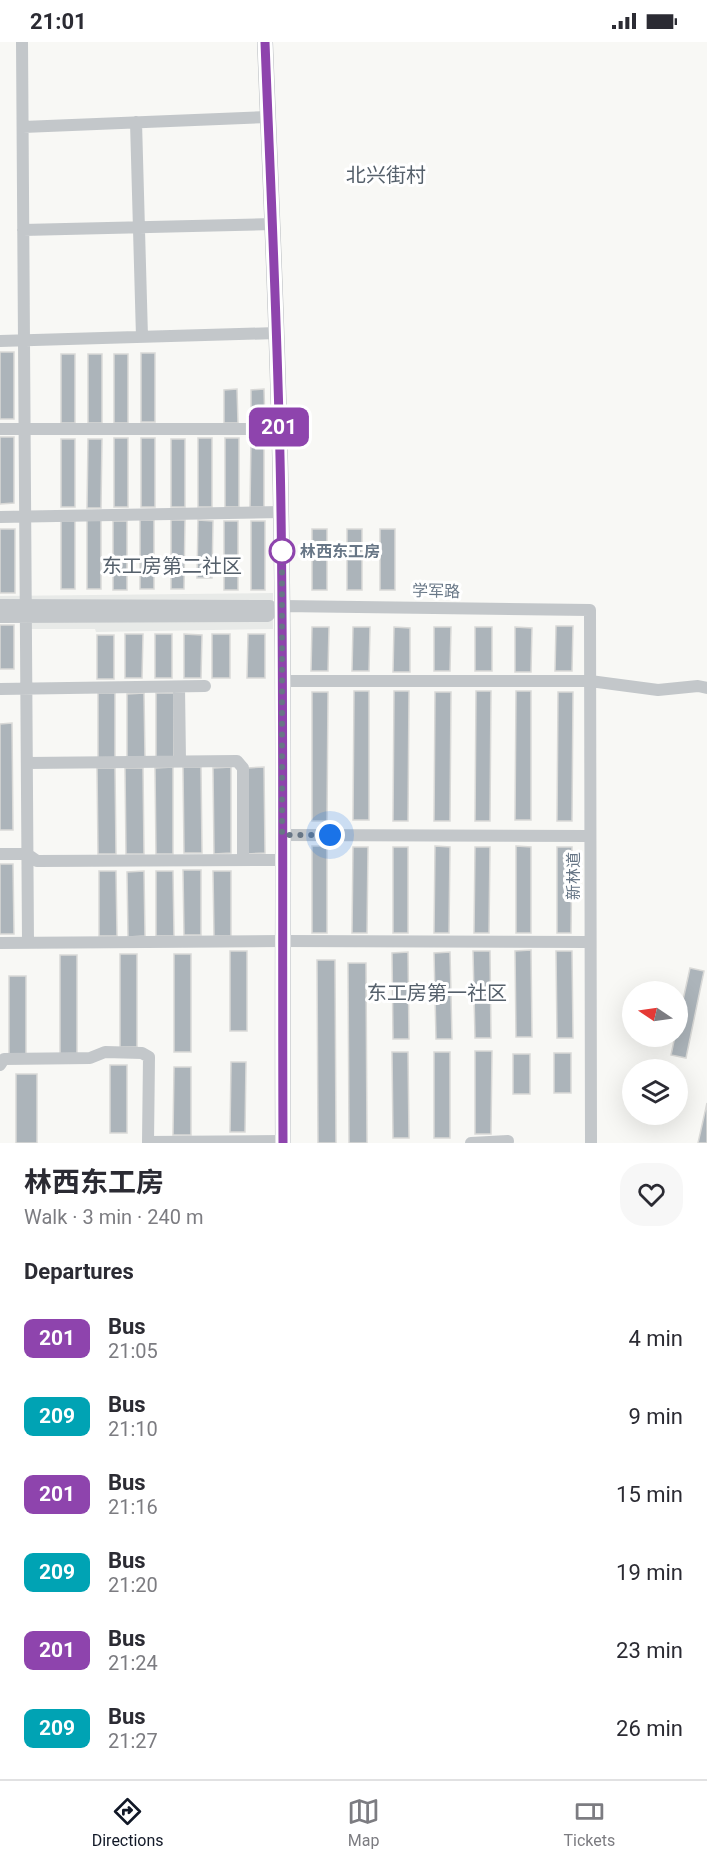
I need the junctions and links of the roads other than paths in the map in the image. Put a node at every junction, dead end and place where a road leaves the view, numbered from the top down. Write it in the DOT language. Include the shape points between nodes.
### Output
graph roads {
  1 [pos="22,42"];
  2 [pos="265,42"];
  3 [pos="268,117"];
  4 [pos="136,122"];
  5 [pos="23,127"];
  6 [pos="272,224"];
  7 [pos="139,227"];
  8 [pos="23,230"];
  9 [pos="277,333"];
  10 [pos="142,338"];
  11 [pos="0,341"];
  12 [pos="24,341"];
  13 [pos="0,429"];
  14 [pos="25,429"];
  15 [pos="279,429"];
  16 [pos="281,512"];
  17 [pos="25,516"];
  18 [pos="0,517"];
  19 [pos="0,606"];
  20 [pos="278,608"];
  21 [pos="590,610"];
  22 [pos="26,611"];
  23 [pos="0,617"];
  24 [pos="284,681"];
  25 [pos="590,681"];
  26 [pos="706,684"];
  27 [pos="206,686"];
  28 [pos="179,687"];
  29 [pos="0,689"];
  30 [pos="26,689"];
  31 [pos="180,761"];
  32 [pos="27,763"];
  33 [pos="282,835"];
  34 [pos="590,836"];
  35 [pos="0,854"];
  36 [pos="27,854"];
  37 [pos="243,860"];
  38 [pos="282,860"];
  39 [pos="282,941"];
  40 [pos="28,942"];
  41 [pos="590,942"];
  42 [pos="0,943"];
  43 [pos="0,1065"];
  44 [pos="508,1141"];
  45 [pos="283,1142"];
  46 [pos="148,1143"];
  47 [pos="471,1143"];
  48 [pos="591,1143"];
  1 -- 5 [label="street"];
  2 -- 3 [label="main road"];
  3 -- 4 [label="street"];
  3 -- 6 [label="main road"];
  4 -- 5 [label="street"];
  4 -- 7 [label="street"];
  5 -- 8 [label="street"];
  6 -- 7 [label="street"];
  6 -- 9 [label="main road"];
  7 -- 8 [label="street"];
  7 -- 10 [label="street"];
  8 -- 12 [label="street"];
  9 -- 10 [label="street"];
  9 -- 15 [label="main road"];
  10 -- 12 [label="street"];
  11 -- 12 [label="street"];
  12 -- 14 [label="street"];
  13 -- 14 [label="street"];
  14 -- 15 [label="street"];
  14 -- 17 [label="street"];
  15 -- 16 [label="main road"];
  16 -- 17 [label="street"];
  16 -- 20 [label="main road"];
  17 -- 18 [label="street"];
  17 -- 22 [label="street"];
  19 -- 22 [label="street"];
  20 -- 21 [label="street, 学军路"];
  20 -- 22 [label="street, 学军路"];
  20 -- 24 [label="main road"];
  21 -- 25 [label="street, 新林道"];
  22 -- 23 [label="street"];
  22 -- 30 [label="street"];
  24 -- 25 [label="street"];
  24 -- 33 [label="main road"];
  25 -- 26 [label="street" via="658,690"];
  25 -- 34 [label="street, 新林道"];
  27 -- 28 [label="street"];
  28 -- 30 [label="street"];
  28 -- 31 [label="street"];
  29 -- 30 [label="street"];
  30 -- 32 [label="street"];
  31 -- 32 [label="street"];
  31 -- 37 [label="street" via="237,761 243,768"];
  32 -- 36 [label="street"];
  33 -- 34 [label="street"];
  33 -- 38 [label="main road"];
  34 -- 41 [label="street, 新林道"];
  35 -- 36 [label="street"];
  36 -- 37 [label="street" via="37,861"];
  36 -- 40 [label="street"];
  37 -- 38 [label="street"];
  38 -- 39 [label="main road"];
  39 -- 40 [label="street"];
  39 -- 41 [label="street"];
  39 -- 45 [label="main road"];
  40 -- 42 [label="street"];
  41 -- 48 [label="street, 新林道"];
  43 -- 46 [label="street" via="4,1059 142,1053 149,1057"];
  44 -- 47 [label="street"];
  45 -- 46 [label="street"];
}
